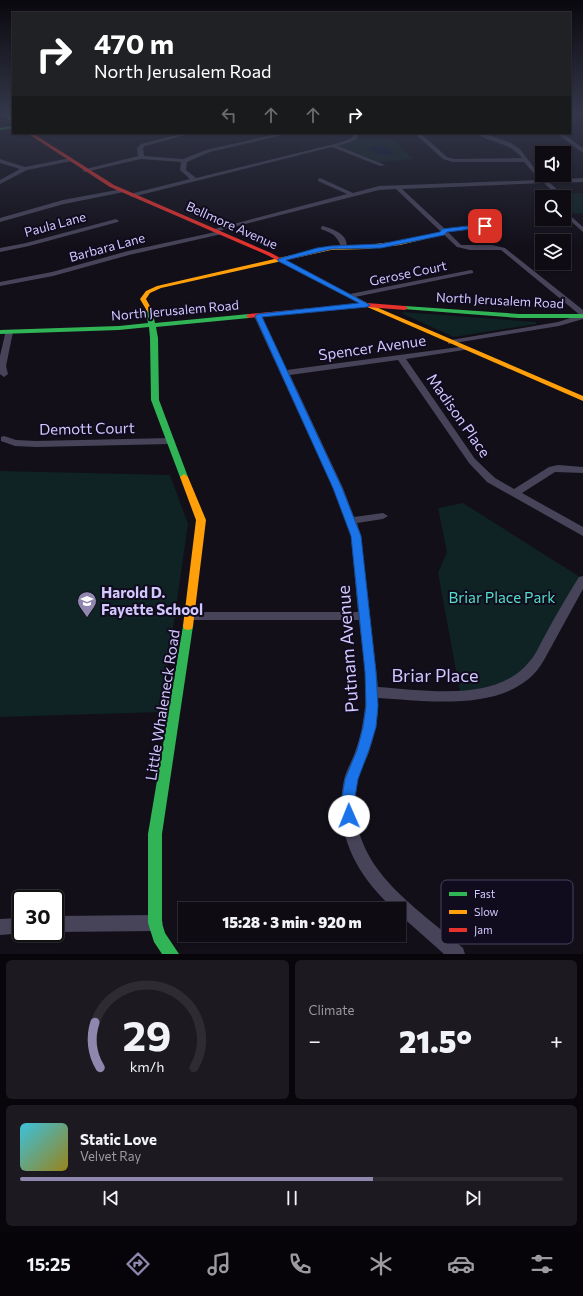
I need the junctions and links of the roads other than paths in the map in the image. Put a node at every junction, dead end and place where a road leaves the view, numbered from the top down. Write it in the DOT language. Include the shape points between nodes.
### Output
graph roads {
  1 [pos="134,159"];
  2 [pos="157,159"];
  3 [pos="190,159"];
  4 [pos="282,159"];
  5 [pos="365,159"];
  6 [pos="447,159"];
  7 [pos="70,160"];
  8 [pos="527,160"];
  9 [pos="0,161"];
  10 [pos="184,161"];
  11 [pos="382,165"];
  12 [pos="25,169"];
  13 [pos="85,170"];
  14 [pos="535,172"];
  15 [pos="195,180"];
  16 [pos="320,180"];
  17 [pos="583,180"];
  18 [pos="571,181"];
  19 [pos="0,182"];
  20 [pos="546,182"];
  21 [pos="397,187"];
  22 [pos="555,190"];
  23 [pos="122,191"];
  24 [pos="132,195"];
  25 [pos="353,195"];
  26 [pos="571,219"];
  27 [pos="0,220"];
  28 [pos="116,221"];
  29 [pos="499,224"];
  30 [pos="323,228"];
  31 [pos="582,229"];
  32 [pos="217,232"];
  33 [pos="443,232"];
  34 [pos="344,247"];
  35 [pos="0,250"];
  36 [pos="280,260"];
  37 [pos="471,272"];
  38 [pos="0,284"];
  39 [pos="350,296"];
  40 [pos="367,305"];
  41 [pos="258,316"];
  42 [pos="583,316"];
  43 [pos="152,325"];
  44 [pos="4,332"];
  45 [pos="451,342"];
  46 [pos="464,348"];
  47 [pos="401,358"];
  48 [pos="284,373"];
  49 [pos="4,374"];
  50 [pos="582,398"];
  51 [pos="4,439"];
  52 [pos="170,441"];
  53 [pos="583,470"];
  54 [pos="515,493"];
  55 [pos="383,516"];
  56 [pos="350,521"];
  57 [pos="583,532"];
  58 [pos="583,580"];
  59 [pos="190,616"];
  60 [pos="365,616"];
  61 [pos="371,692"];
  62 [pos="155,923"];
  63 [pos="64,924"];
  64 [pos="12,926"];
  65 [pos="0,927"];
  66 [pos="441,940"];
  67 [pos="446,944"];
  68 [pos="171,954"];
  69 [pos="457,954"];
  1 -- 13 [label="street"];
  2 -- 10 [label="street"];
  3 -- 10 [label="street"];
  4 -- 15 [label="street"];
  5 -- 11 [label="street"];
  6 -- 8 [label="street" via="455,161"];
  7 -- 12 [label="street"];
  7 -- 13 [label="main road, Bellmore Avenue"];
  8 -- 14 [label="street"];
  9 -- 12 [label="street"];
  10 -- 15 [label="street" via="183,170"];
  12 -- 19 [label="street"];
  13 -- 23 [label="main road, Bellmore Avenue"];
  15 -- 24 [label="street"];
  16 -- 25 [label="street"];
  17 -- 18 [label="street, Barbara Lane"];
  20 -- 21 [label="street, Barbara Lane"];
  20 -- 22 [label="street"];
  21 -- 25 [label="street, Barbara Lane" via="379,188"];
  21 -- 33 [label="street"];
  23 -- 24 [label="main road, Bellmore Avenue"];
  23 -- 27 [label="street" via="63,202"];
  24 -- 32 [label="main road, Bellmore Avenue"];
  25 -- 32 [label="street, Barbara Lane"];
  26 -- 31 [label="street"];
  28 -- 35 [label="street, Paula Lane"];
  29 -- 33 [label="street"];
  30 -- 34 [label="street" via="340,236"];
  32 -- 36 [label="main road, Bellmore Avenue"];
  32 -- 38 [label="street, Barbara Lane" via="53,274"];
  33 -- 34 [label="main road" via="381,246"];
  33 -- 42 [label="street" via="463,248 489,246 503,249"];
  34 -- 36 [label="main road" via="317,250"];
  36 -- 39 [label="main road, Bellmore Avenue"];
  36 -- 43 [label="main road, Little Whaleneck Road" via="159,287 148,292 143,299 148,307"];
  37 -- 39 [label="street, Gerose Court"];
  39 -- 40 [label="main road, Bellmore Avenue"];
  40 -- 41 [label="main road, North Jerusalem Road"];
  40 -- 42 [label="main road, North Jerusalem Road" via="519,316"];
  40 -- 45 [label="main road, Bellmore Avenue"];
  41 -- 43 [label="main road, North Jerusalem Road"];
  41 -- 48 [label="street, Putnam Avenue"];
  42 -- 45 [label="street" via="559,324"];
  43 -- 44 [label="main road, North Jerusalem Road"];
  43 -- 52 [label="main road, Little Whaleneck Road" via="155,400"];
  44 -- 49 [label="street, North Jerusalem Road"];
  45 -- 46 [label="main road, Bellmore Avenue"];
  46 -- 47 [label="street, Spencer Avenue"];
  46 -- 50 [label="main road, Bellmore Avenue"];
  47 -- 48 [label="street, Spencer Avenue"];
  47 -- 54 [label="street, Madison Place" via="472,461 491,480"];
  48 -- 56 [label="street, Putnam Avenue" via="338,488"];
  51 -- 52 [label="street, Demott Court" via="15,443 36,444"];
  52 -- 59 [label="main road, Little Whaleneck Road" via="201,520"];
  53 -- 54 [label="street" via="552,469"];
  54 -- 57 [label="street, Madison Place"];
  55 -- 56 [label="street"];
  56 -- 60 [label="street, Putnam Avenue" via="356,536"];
  58 -- 61 [label="street, Briar Place" via="533,667 521,679 504,689 480,695 460,696"];
  59 -- 60 [label="street"];
  59 -- 62 [label="main road, Little Whaleneck Road" via="155,834"];
  60 -- 61 [label="street, Putnam Avenue"];
  61 -- 66 [label="street, Putnam Avenue" via="369,727 351,779 348,803 350,830 355,846 373,877 384,890"];
  62 -- 63 [label="street"];
  62 -- 68 [label="main road, Little Whaleneck Road" via="159,937"];
  64 -- 65 [label="street"];
  67 -- 69 [label="street, Putnam Avenue"];
}
